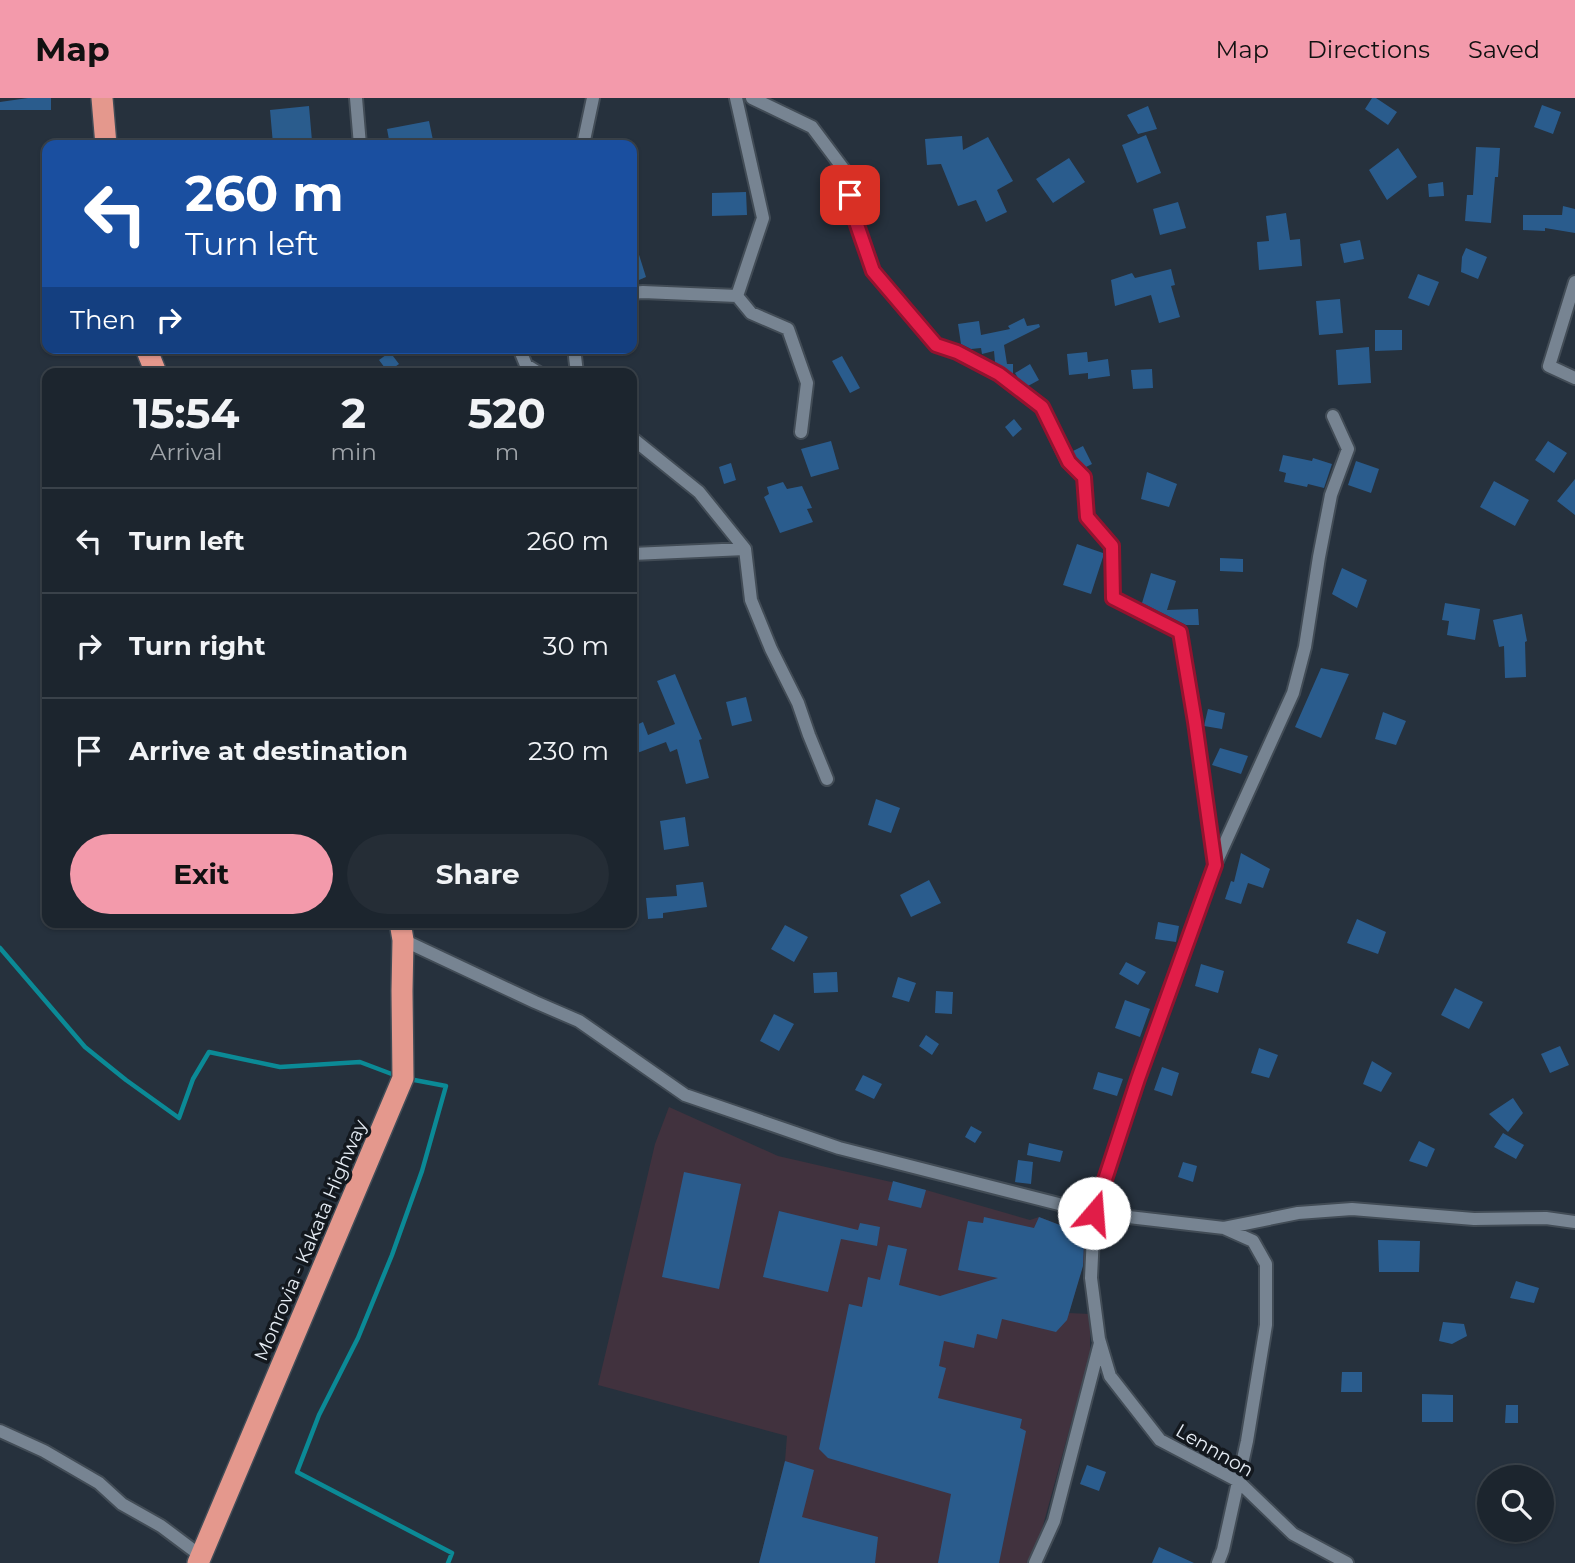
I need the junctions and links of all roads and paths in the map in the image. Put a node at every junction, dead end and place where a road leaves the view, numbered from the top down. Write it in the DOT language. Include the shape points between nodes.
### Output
graph roads {
  1 [pos="102,98"];
  2 [pos="356,98"];
  3 [pos="593,98"];
  4 [pos="736,98"];
  5 [pos="752,98"];
  6 [pos="106,140"];
  7 [pos="360,140"];
  8 [pos="584,140"];
  9 [pos="1575,282"];
  10 [pos="637,293"];
  11 [pos="737,296"];
  12 [pos="521,354"];
  13 [pos="531,368"];
  14 [pos="1575,378"];
  15 [pos="1334,416"];
  16 [pos="801,432"];
  17 [pos="637,442"];
  18 [pos="745,549"];
  19 [pos="637,554"];
  20 [pos="827,779"];
  21 [pos="1215,865"];
  22 [pos="401,931"];
  23 [pos="1094,1213"];
  24 [pos="1575,1222"];
  25 [pos="1224,1228"];
  26 [pos="1100,1343"];
  27 [pos="0,1431"];
  28 [pos="1238,1481"];
  29 [pos="199,1560"];
  30 [pos="1035,1563"];
  31 [pos="1218,1563"];
  32 [pos="1347,1563"];
  1 -- 6 [label="highway"];
  2 -- 7 [label="street"];
  3 -- 8 [label="street"];
  4 -- 11 [label="street" via="763,218"];
  5 -- 21 [label="street" via="813,127 845,171 873,271 936,345 999,374 1042,407 1069,462 1084,477 1087,517 1112,546 1113,598 1180,632"];
  9 -- 14 [label="street" via="1549,366"];
  10 -- 11 [label="street"];
  11 -- 16 [label="street" via="751,313 788,329 807,383"];
  12 -- 13 [label="street"];
  15 -- 21 [label="street, Lennnon" via="1348,449 1331,495 1293,693"];
  17 -- 18 [label="street" via="699,492"];
  18 -- 19 [label="street"];
  18 -- 20 [label="street" via="751,600"];
  21 -- 23 [label="street, Lennnon"];
  22 -- 23 [label="street" via="579,1021 685,1095 839,1149"];
  22 -- 29 [label="highway, Monrovia - Kakata Highway" via="403,1078"];
  23 -- 25 [label="street"];
  23 -- 26 [label="street, Lennnon" via="1091,1278"];
  24 -- 25 [label="street" via="1352,1209 1298,1213"];
  25 -- 28 [label="street" via="1254,1241 1266,1264 1266,1325"];
  26 -- 28 [label="street, Lennnon" via="1110,1376 1160,1440"];
  26 -- 30 [label="street" via="1054,1521"];
  27 -- 29 [label="street" via="99,1483 122,1504 161,1526"];
  28 -- 31 [label="street"];
  28 -- 32 [label="street, Lennnon" via="1293,1534"];
}
